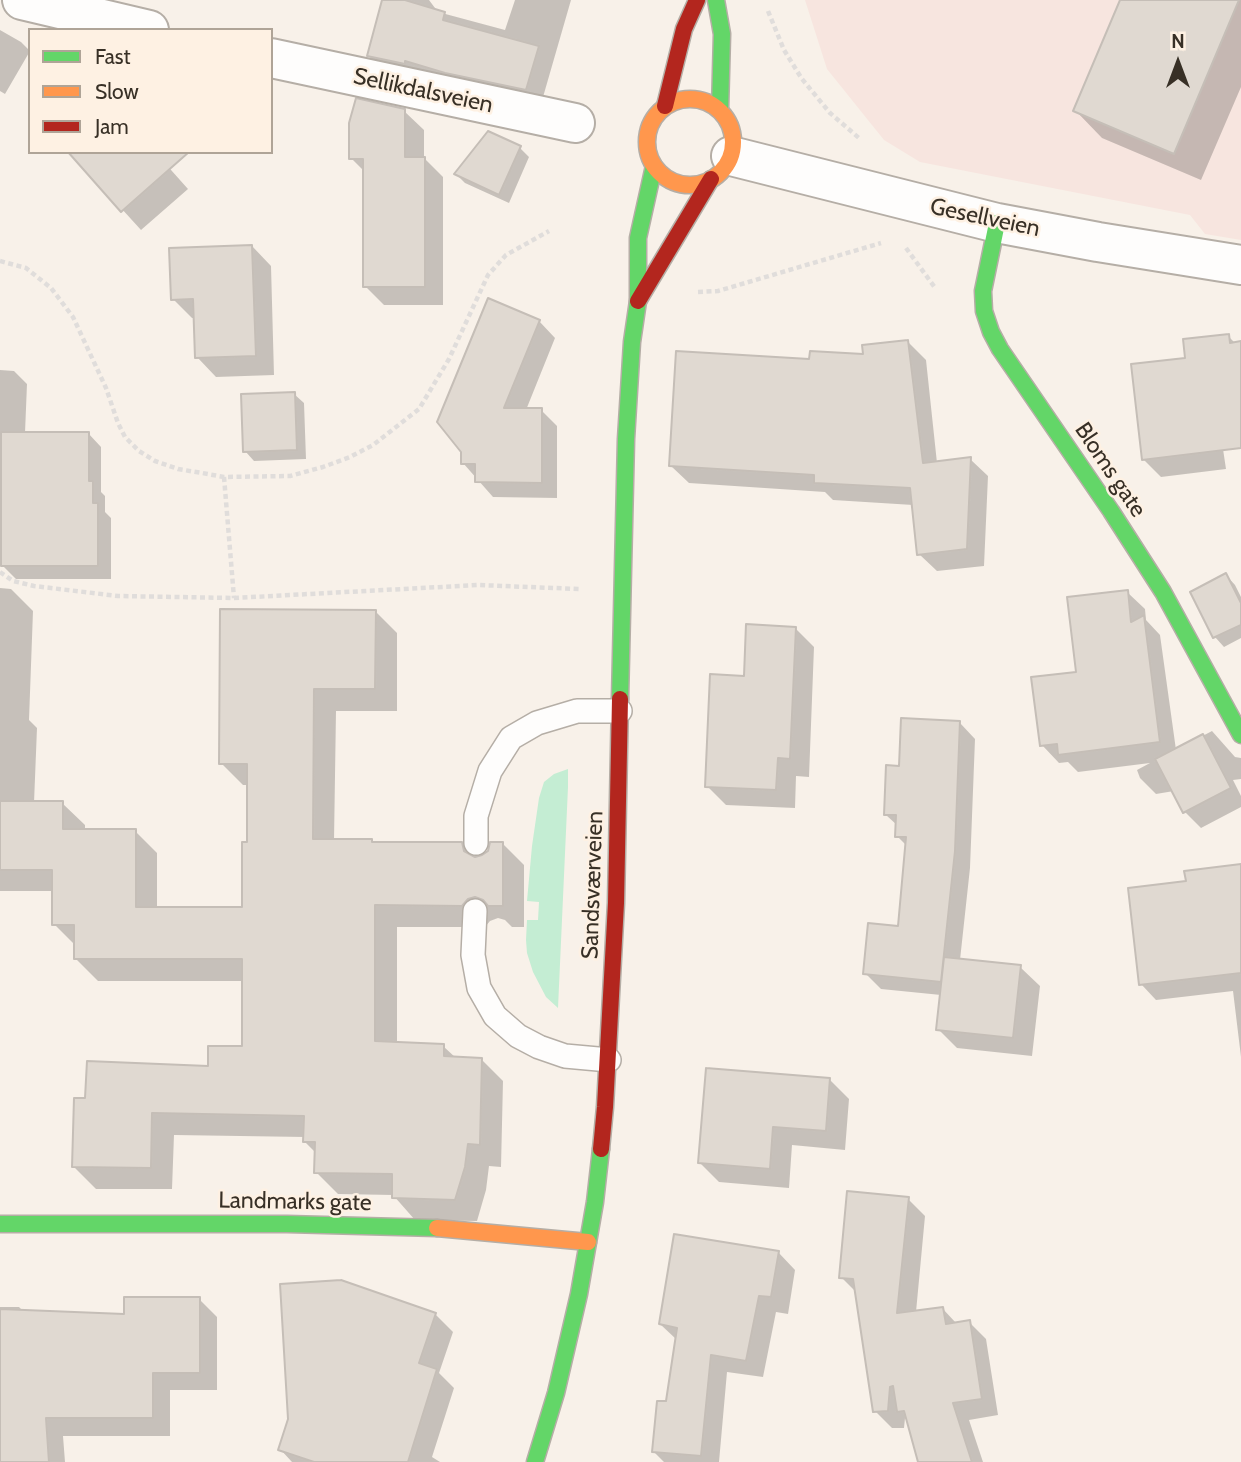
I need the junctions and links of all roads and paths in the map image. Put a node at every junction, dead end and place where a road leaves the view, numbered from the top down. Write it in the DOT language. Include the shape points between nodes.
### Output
graph roads {
  1 [pos="22,0"];
  2 [pos="697,0"];
  3 [pos="716,0"];
  4 [pos="765,2"];
  5 [pos="141,28"];
  6 [pos="273,58"];
  7 [pos="665,106"];
  8 [pos="720,110"];
  9 [pos="575,124"];
  10 [pos="862,140"];
  11 [pos="654,166"];
  12 [pos="721,167"];
  13 [pos="997,223"];
  14 [pos="549,231"];
  15 [pos="890,241"];
  16 [pos="902,242"];
  17 [pos="0,261"];
  18 [pos="1241,265"];
  19 [pos="648,284"];
  20 [pos="638,301"];
  21 [pos="984,311"];
  22 [pos="223,477"];
  23 [pos="0,572"];
  24 [pos="580,589"];
  25 [pos="234,598"];
  26 [pos="620,711"];
  27 [pos="1241,735"];
  28 [pos="476,843"];
  29 [pos="475,911"];
  30 [pos="609,1060"];
  31 [pos="0,1224"];
  32 [pos="588,1242"];
  33 [pos="535,1462"];
  1 -- 5 [label="street"];
  2 -- 7 [label="street" via="684,29"];
  3 -- 8 [label="street" via="722,34"];
  4 -- 10 [label="path" via="802,79 830,113"];
  6 -- 9 [label="street, Sellikdalsveien"];
  7 -- 8 [label="street" via="693,98"];
  7 -- 11 [label="street" via="647,134"];
  8 -- 12 [label="street" via="734,140"];
  11 -- 12 [label="street" via="674,182 699,184"];
  11 -- 20 [label="street, Sandsværveien" via="638,238"];
  12 -- 13 [label="street, Gesellveien"];
  12 -- 19 [label="street, Sandsværveien"];
  13 -- 18 [label="street, Gesellveien"];
  13 -- 21 [label="street, Bloms gate" via="986,270"];
  14 -- 22 [label="path" via="506,255 488,275 449,359 419,409 373,445 332,464 289,476"];
  15 -- 19 [label="path" via="718,291"];
  16 -- 21 [label="path" via="947,303 960,310"];
  17 -- 22 [label="path" via="26,268 51,288 73,317 118,423 139,451 178,469"];
  19 -- 20 [label="street, Sandsværveien"];
  20 -- 26 [label="street, Sandsværveien" via="626,439"];
  21 -- 27 [label="street, Bloms gate" via="1000,349 1163,592"];
  22 -- 25 [label="path"];
  23 -- 25 [label="path" via="34,586 118,596"];
  24 -- 25 [label="path" via="454,586"];
  26 -- 28 [label="lane" via="577,711 537,723 511,738 490,771 476,816"];
  26 -- 30 [label="street, Sandsværveien"];
  29 -- 30 [label="lane" via="473,955 479,988 495,1016 538,1047 565,1056"];
  30 -- 32 [label="street, Sandsværveien"];
  31 -- 32 [label="street, Landmarks gate" via="449,1228"];
  32 -- 33 [label="street, Sandsværveien" via="567,1347"];
}
